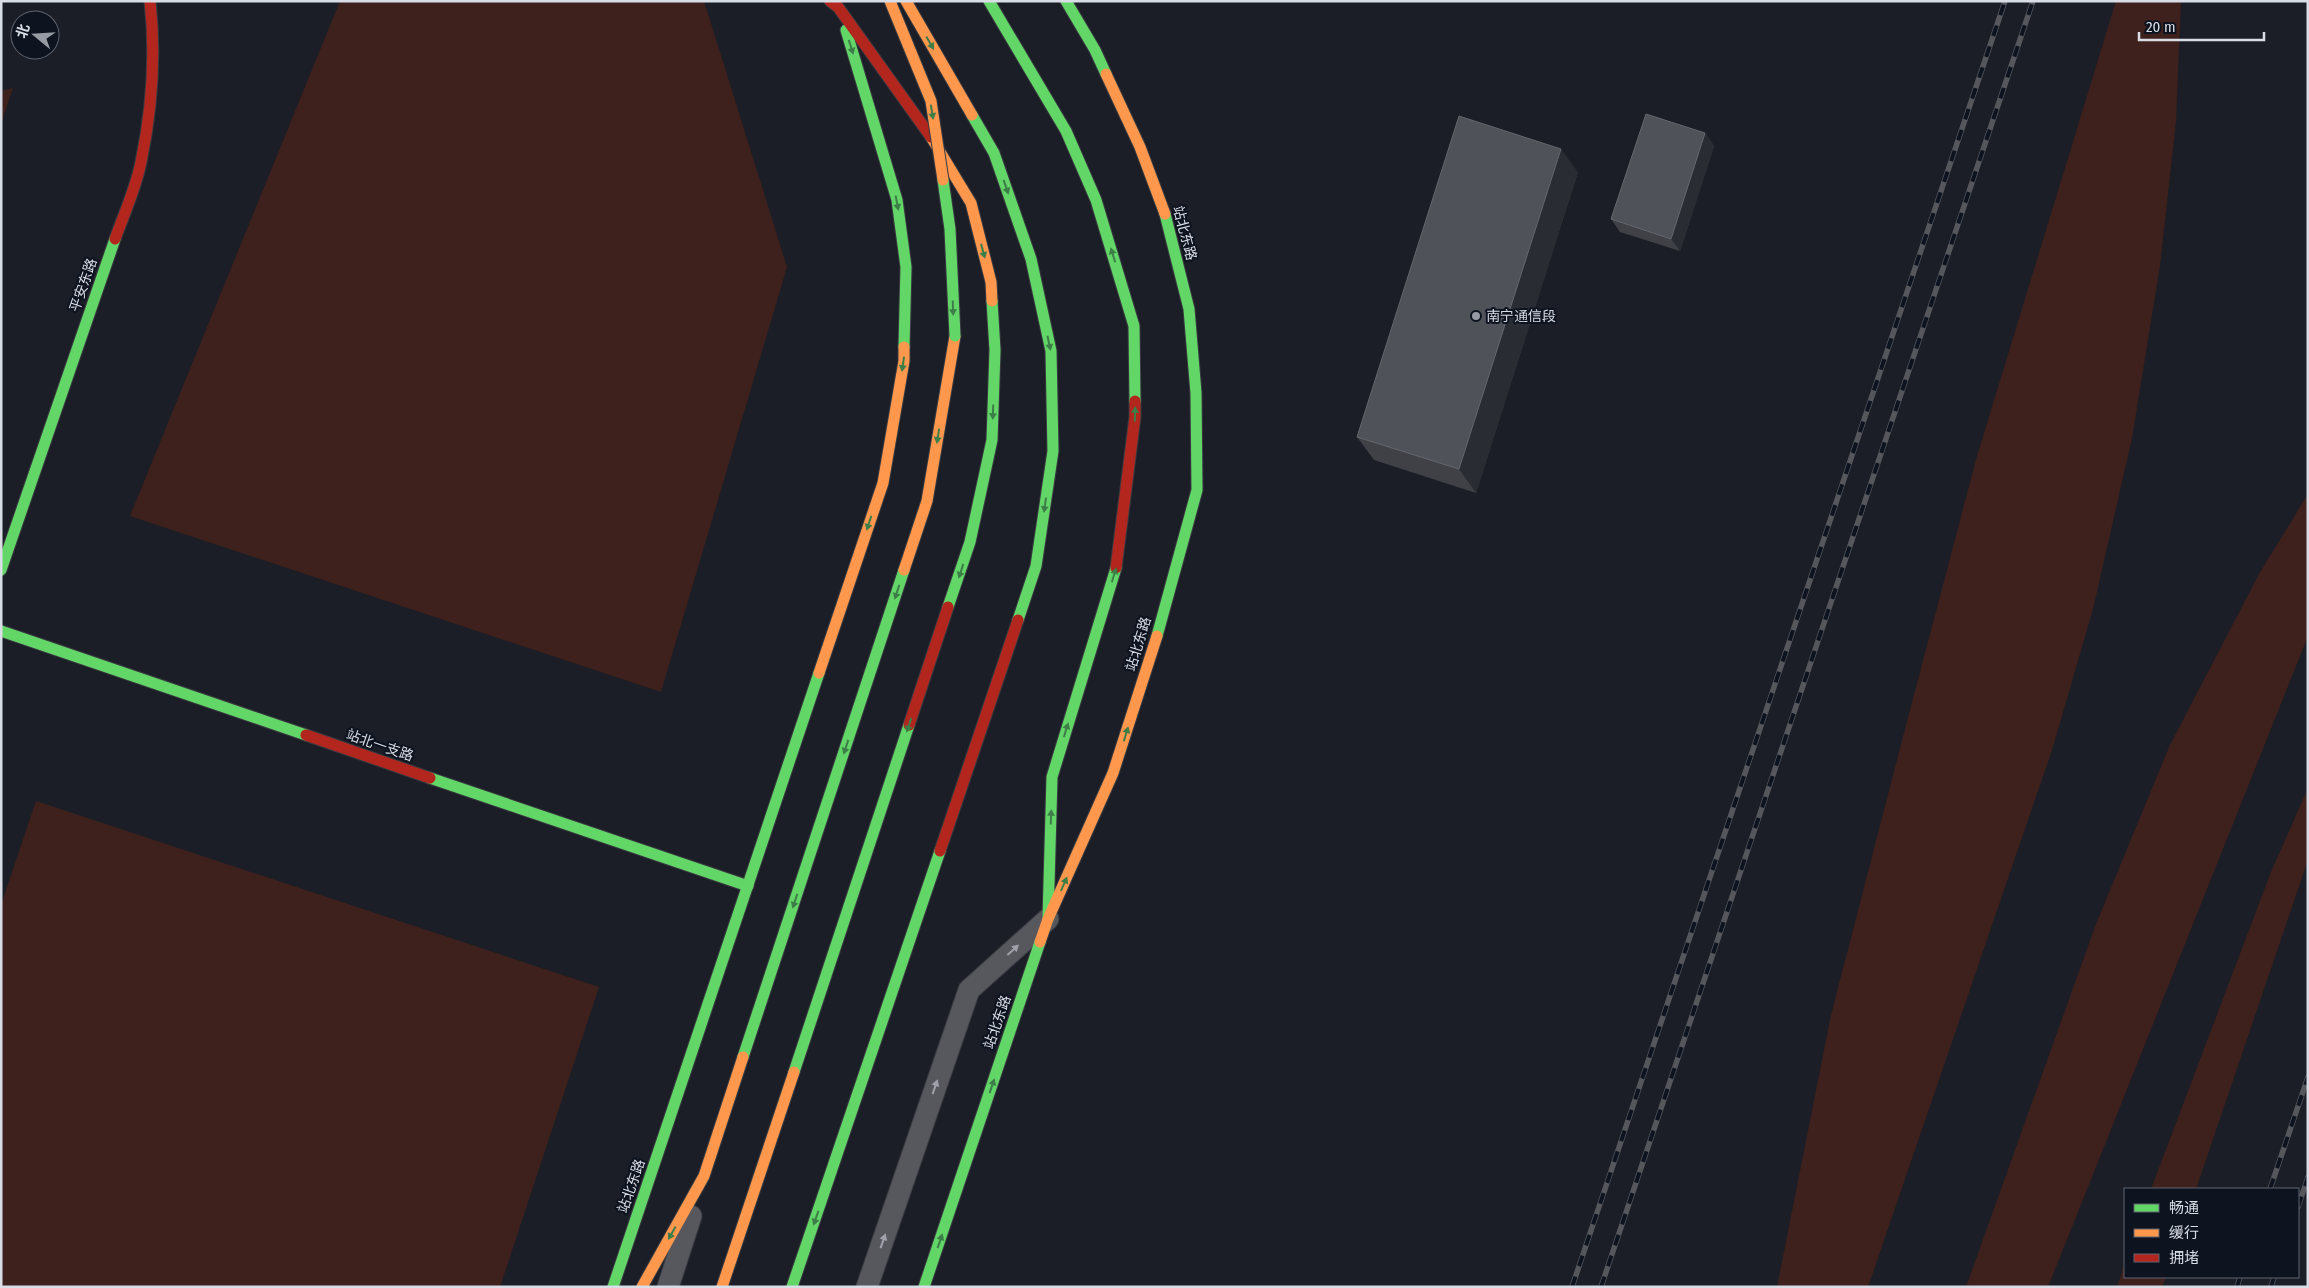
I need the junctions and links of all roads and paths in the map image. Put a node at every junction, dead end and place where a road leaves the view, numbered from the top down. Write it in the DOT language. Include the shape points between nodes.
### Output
graph roads {
  1 [pos="150,1"];
  2 [pos="848,1"];
  3 [pos="890,1"];
  4 [pos="906,1"];
  5 [pos="989,1"];
  6 [pos="1066,1"];
  7 [pos="834,3"];
  8 [pos="1,570"];
  9 [pos="1,632"];
  10 [pos="748,886"];
  11 [pos="1048,919"];
  12 [pos="704,1176"];
  13 [pos="614,1287"];
  14 [pos="642,1287"];
  15 [pos="668,1287"];
  16 [pos="722,1287"];
  17 [pos="792,1287"];
  18 [pos="867,1287"];
  19 [pos="924,1287"];
  1 -- 8 [label="main road, 平安东路" via="152,89 141,164"];
  2 -- 7 [label="main road"];
  3 -- 12 [label="main road, one-way, bridge" via="931,101 950,228 955,336 927,501"];
  4 -- 17 [label="main road, one-way" via="994,153 1031,260 1050,351 1053,451 1036,566"];
  11 -- 5 [label="main road, one-way" via="1052,777 1119,560 1136,417 1134,326 1096,200 1066,131"];
  11 -- 6 [label="main road, 站北东路, one-way" via="1113,774 1160,626 1197,490 1196,393 1189,309 1168,221 1136,138 1095,50"];
  7 -- 10 [label="main road, 站北东路, one-way" via="876,123 897,200 906,268 904,360 883,483"];
  7 -- 16 [label="main road, one-way" via="918,118 971,204 991,282 995,350 992,440 970,542"];
  9 -- 10 [label="main road, 站北一支路"];
  10 -- 13 [label="main road, 站北东路"];
  18 -- 11 [label="lane, one-way" via="969,990"];
  19 -- 11 [label="main road, 站北东路, one-way"];
  12 -- 14 [label="main road, one-way"];
  12 -- 15 [label="lane"];
}
